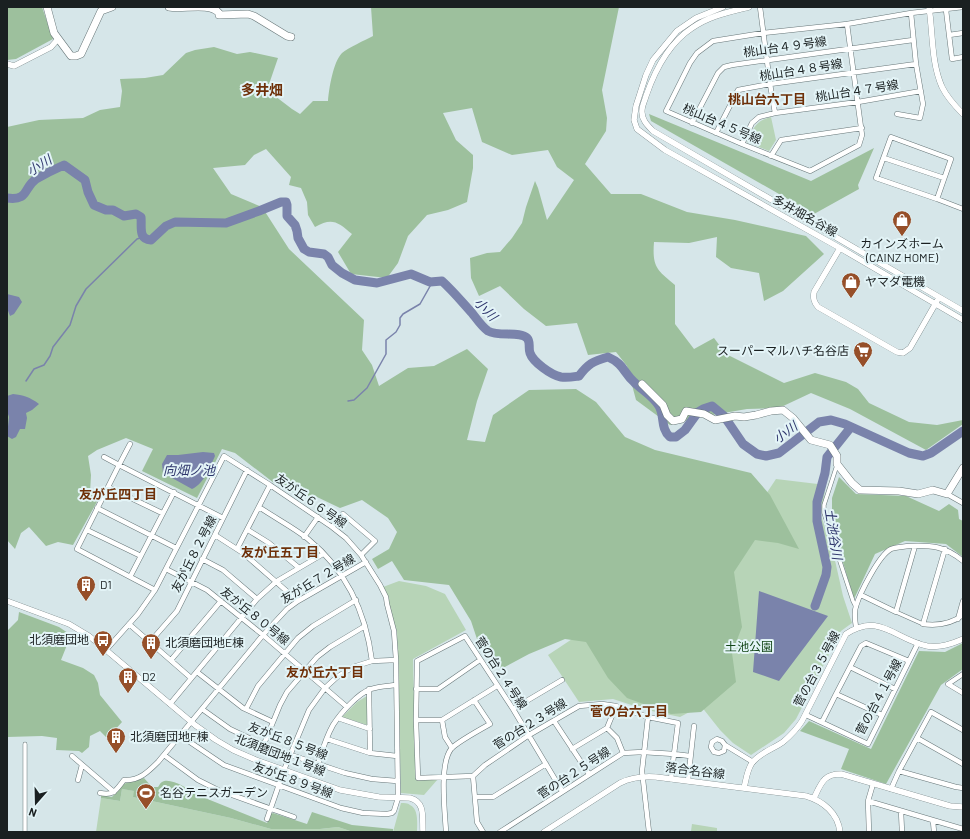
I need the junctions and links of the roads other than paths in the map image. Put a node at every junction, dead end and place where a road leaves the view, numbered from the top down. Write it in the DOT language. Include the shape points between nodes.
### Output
graph roads {
  1 [pos="47,7"];
  2 [pos="112,7"];
  3 [pos="169,7"];
  4 [pos="723,7"];
  5 [pos="749,7"];
  6 [pos="760,7"];
  7 [pos="963,7"];
  8 [pos="929,9"];
  9 [pos="946,10"];
  10 [pos="911,13"];
  11 [pos="847,24"];
  12 [pos="763,33"];
  13 [pos="963,33"];
  14 [pos="949,35"];
  15 [pos="291,37"];
  16 [pos="58,39"];
  17 [pos="913,40"];
  18 [pos="850,48"];
  19 [pos="963,58"];
  20 [pos="767,60"];
  21 [pos="7,64"];
  22 [pos="916,64"];
  23 [pos="853,72"];
  24 [pos="770,84"];
  25 [pos="921,91"];
  26 [pos="858,102"];
  27 [pos="775,113"];
  28 [pos="896,114"];
  29 [pos="963,114"];
  30 [pos="692,123"];
  31 [pos="862,128"];
  32 [pos="716,134"];
  33 [pos="742,144"];
  34 [pos="771,156"];
  35 [pos="884,158"];
  36 [pos="944,178"];
  37 [pos="937,199"];
  38 [pos="963,209"];
  39 [pos="840,248"];
  40 [pos="939,297"];
  41 [pos="935,303"];
  42 [pos="963,311"];
  43 [pos="963,320"];
  44 [pos="642,384"];
  45 [pos="130,444"];
  46 [pos="104,457"];
  47 [pos="837,464"];
  48 [pos="119,465"];
  49 [pos="963,468"];
  50 [pos="247,470"];
  51 [pos="270,485"];
  52 [pos="108,487"];
  53 [pos="174,492"];
  54 [pos="947,494"];
  55 [pos="963,503"];
  56 [pos="198,506"];
  57 [pos="259,507"];
  58 [pos="98,508"];
  59 [pos="162,513"];
  60 [pos="318,517"];
  61 [pos="223,518"];
  62 [pos="332,526"];
  63 [pos="87,530"];
  64 [pos="248,530"];
  65 [pos="215,534"];
  66 [pos="152,535"];
  67 [pos="304,536"];
  68 [pos="915,546"];
  69 [pos="176,548"];
  70 [pos="237,549"];
  71 [pos="945,550"];
  72 [pos="323,554"];
  73 [pos="361,555"];
  74 [pos="141,556"];
  75 [pos="202,559"];
  76 [pos="963,561"];
  77 [pos="366,562"];
  78 [pos="298,568"];
  79 [pos="166,569"];
  80 [pos="343,576"];
  81 [pos="130,577"];
  82 [pos="191,581"];
  83 [pos="277,581"];
  84 [pos="155,590"];
  85 [pos="861,595"];
  86 [pos="257,599"];
  87 [pos="356,600"];
  88 [pos="7,601"];
  89 [pos="221,601"];
  90 [pos="298,601"];
  91 [pos="963,601"];
  92 [pos="856,607"];
  93 [pos="896,612"];
  94 [pos="963,615"];
  95 [pos="242,619"];
  96 [pos="958,619"];
  97 [pos="129,624"];
  98 [pos="923,624"];
  99 [pos="365,626"];
  100 [pos="856,627"];
  101 [pos="263,635"];
  102 [pos="963,639"];
  103 [pos="150,642"];
  104 [pos="918,643"];
  105 [pos="106,650"];
  106 [pos="285,653"];
  107 [pos="171,660"];
  108 [pos="396,660"];
  109 [pos="480,660"];
  110 [pos="372,661"];
  111 [pos="909,661"];
  112 [pos="850,667"];
  113 [pos="306,671"];
  114 [pos="197,672"];
  115 [pos="963,674"];
  116 [pos="191,678"];
  117 [pos="562,680"];
  118 [pos="396,685"];
  119 [pos="497,686"];
  120 [pos="325,688"];
  121 [pos="218,689"];
  122 [pos="369,689"];
  123 [pos="416,689"];
  124 [pos="895,689"];
  125 [pos="963,693"];
  126 [pos="836,694"];
  127 [pos="474,700"];
  128 [pos="170,704"];
  129 [pos="616,706"];
  130 [pos="347,707"];
  131 [pos="202,709"];
  132 [pos="246,709"];
  133 [pos="513,709"];
  134 [pos="806,714"];
  135 [pos="882,716"];
  136 [pos="648,717"];
  137 [pos="338,718"];
  138 [pos="416,720"];
  139 [pos="442,720"];
  140 [pos="554,721"];
  141 [pos="191,722"];
  142 [pos="273,722"];
  143 [pos="822,722"];
  144 [pos="694,726"];
  145 [pos="607,728"];
  146 [pos="370,729"];
  147 [pos="963,730"];
  148 [pos="529,735"];
  149 [pos="181,736"];
  150 [pos="917,738"];
  151 [pos="326,739"];
  152 [pos="25,744"];
  153 [pos="264,744"];
  154 [pos="725,745"];
  155 [pos="452,748"];
  156 [pos="572,749"];
  157 [pos="643,752"];
  158 [pos="370,753"];
  159 [pos="623,753"];
  160 [pos="674,754"];
  161 [pos="164,755"];
  162 [pos="291,755"];
  163 [pos="72,756"];
  164 [pos="397,756"];
  165 [pos="690,756"];
  166 [pos="752,762"];
  167 [pos="318,764"];
  168 [pos="546,764"];
  169 [pos="963,764"];
  170 [pos="82,765"];
  171 [pos="284,770"];
  172 [pos="899,771"];
  173 [pos="589,774"];
  174 [pos="473,776"];
  175 [pos="642,776"];
  176 [pos="444,777"];
  177 [pos="671,779"];
  178 [pos="78,780"];
  179 [pos="397,781"];
  180 [pos="688,781"];
  181 [pos="873,784"];
  182 [pos="279,786"];
  183 [pos="744,788"];
  184 [pos="963,788"];
  185 [pos="891,789"];
  186 [pos="562,791"];
  187 [pos="114,792"];
  188 [pos="100,794"];
  189 [pos="475,797"];
  190 [pos="398,798"];
  191 [pos="814,798"];
  192 [pos="868,801"];
  193 [pos="963,807"];
  194 [pos="271,808"];
  195 [pos="901,811"];
  196 [pos="294,817"];
  197 [pos="267,819"];
  198 [pos="933,821"];
  199 [pos="963,829"];
  200 [pos="25,832"];
  201 [pos="423,832"];
  202 [pos="446,832"];
  203 [pos="483,832"];
  204 [pos="500,832"];
  205 [pos="544,832"];
  206 [pos="649,832"];
  207 [pos="840,832"];
  208 [pos="869,832"];
  209 [pos="902,832"];
  210 [pos="934,832"];
  1 -- 16 [label="main road"];
  2 -- 16 [label="main road" via="101,11 81,54 71,56"];
  3 -- 15 [label="main road" via="209,7 219,12 219,15 248,14"];
  4 -- 39 [label="street, 多井畑名谷線" via="696,18 677,31 653,60 636,106 634,120 637,129 665,150"];
  5 -- 40 [label="street, 多井畑名谷線" via="720,14 691,28 678,39 652,78 642,110 644,121 653,131"];
  6 -- 12 [label="street"];
  7 -- 9 [label="street, 桃山台４５号線"];
  8 -- 9 [label="street, 桃山台４５号線"];
  8 -- 10 [label="street, 桃山台４５号線"];
  8 -- 29 [label="street" via="936,70 942,87"];
  9 -- 14 [label="street"];
  10 -- 11 [label="street, 桃山台４５号線"];
  10 -- 17 [label="street"];
  11 -- 12 [label="street, 桃山台４５号線"];
  11 -- 18 [label="street, 桃山台４５号線"];
  12 -- 20 [label="street"];
  12 -- 30 [label="street, 桃山台４５号線" via="713,41 697,53 666,111"];
  13 -- 14 [label="street"];
  14 -- 19 [label="street" via="952,59"];
  16 -- 21 [label="street" via="51,47 14,66"];
  17 -- 18 [label="street, 桃山台４９号線"];
  17 -- 22 [label="street"];
  18 -- 20 [label="street, 桃山台４９号線"];
  18 -- 23 [label="street, 桃山台４５号線"];
  20 -- 24 [label="street"];
  20 -- 30 [label="street, 桃山台４９号線" via="724,67 718,73"];
  22 -- 23 [label="street, 桃山台４８号線"];
  22 -- 25 [label="street"];
  23 -- 24 [label="street, 桃山台４８号線"];
  23 -- 26 [label="street, 桃山台４５号線"];
  24 -- 27 [label="street"];
  24 -- 32 [label="street, 桃山台４８号線" via="738,90"];
  25 -- 26 [label="street, 桃山台４７号線"];
  25 -- 28 [label="street" via="923,104 920,118"];
  26 -- 27 [label="street, 桃山台４７号線"];
  26 -- 31 [label="street, 桃山台４５号線"];
  27 -- 33 [label="street, 桃山台４７号線" via="759,117 752,123"];
  30 -- 32 [label="street, 桃山台４５号線"];
  31 -- 34 [label="street" via="781,140"];
  31 -- 34 [label="street, 桃山台４５号線" via="858,145 810,171"];
  32 -- 33 [label="street, 桃山台４５号線"];
  33 -- 34 [label="street, 桃山台４５号線"];
  35 -- 36 [label="street"];
  35 -- 36 [label="street" via="891,137 951,159"];
  35 -- 37 [label="street" via="876,178"];
  36 -- 37 [label="street"];
  37 -- 38 [label="street"];
  39 -- 41 [label="street, 多井畑名谷線"];
  39 -- 41 [label="street" via="814,292 814,302 818,306 898,352 903,352 910,348"];
  40 -- 41 [label="street"];
  40 -- 42 [label="street, 多井畑名谷線"];
  41 -- 43 [label="street, 多井畑名谷線"];
  44 -- 47 [label="main road" via="663,405 673,421 682,420 686,411 715,420 783,410 811,440 830,445 837,456"];
  45 -- 48 [label="street"];
  46 -- 48 [label="street"];
  47 -- 54 [label="main road" via="860,490 918,494 933,490"];
  47 -- 92 [label="street" via="824,512"];
  48 -- 52 [label="street"];
  48 -- 53 [label="street"];
  49 -- 54 [label="main road"];
  50 -- 51 [label="street, 友が丘６６号線"];
  50 -- 56 [label="street, 友が丘６６号線" via="224,456"];
  50 -- 61 [label="street, 友が丘８２号線"];
  51 -- 57 [label="street"];
  51 -- 60 [label="street, 友が丘６６号線"];
  52 -- 58 [label="street"];
  52 -- 59 [label="street"];
  53 -- 56 [label="street"];
  53 -- 59 [label="street"];
  54 -- 55 [label="street"];
  56 -- 61 [label="street"];
  56 -- 69 [label="street, 友が丘６６号線"];
  57 -- 64 [label="street"];
  57 -- 67 [label="street"];
  58 -- 63 [label="street"];
  58 -- 66 [label="street"];
  59 -- 66 [label="street"];
  60 -- 62 [label="street, 友が丘６６号線"];
  60 -- 67 [label="street"];
  61 -- 65 [label="street, 友が丘８２号線"];
  62 -- 73 [label="street, 友が丘６６号線"];
  62 -- 73 [label="street" via="342,514 375,541"];
  63 -- 74 [label="street"];
  63 -- 81 [label="street" via="77,549"];
  64 -- 70 [label="street"];
  64 -- 78 [label="street" via="269,543"];
  65 -- 70 [label="street"];
  65 -- 75 [label="street, 友が丘８２号線"];
  66 -- 69 [label="street"];
  66 -- 74 [label="street"];
  67 -- 72 [label="street"];
  68 -- 71 [label="street" via="938,547"];
  68 -- 85 [label="street" via="898,547 882,556"];
  68 -- 93 [label="street"];
  69 -- 79 [label="street, 友が丘６６号線"];
  70 -- 83 [label="street"];
  71 -- 76 [label="street"];
  71 -- 98 [label="street"];
  72 -- 78 [label="street"];
  72 -- 80 [label="street"];
  73 -- 77 [label="street, 友が丘６６号線"];
  74 -- 81 [label="street"];
  75 -- 82 [label="street, 友が丘８２号線"];
  75 -- 86 [label="street" via="223,570"];
  77 -- 80 [label="street, 友が丘７２号線"];
  77 -- 108 [label="street, 友が丘６６号線" via="386,597 394,631"];
  78 -- 83 [label="street"];
  79 -- 82 [label="street, 友が丘８０号線"];
  79 -- 84 [label="street, 友が丘６６号線"];
  80 -- 87 [label="street"];
  80 -- 90 [label="street, 友が丘７２号線"];
  81 -- 84 [label="street"];
  82 -- 89 [label="street, 友が丘８０号線"];
  82 -- 103 [label="street, 友が丘８２号線" via="177,611"];
  83 -- 86 [label="street"];
  83 -- 90 [label="street"];
  84 -- 97 [label="street, 友が丘６６号線"];
  85 -- 92 [label="street"];
  85 -- 93 [label="street"];
  86 -- 95 [label="street"];
  87 -- 99 [label="street"];
  87 -- 106 [label="street" via="313,626"];
  88 -- 105 [label="street, 北須磨団地１号線" via="69,624"];
  89 -- 95 [label="street, 友が丘８０号線"];
  89 -- 107 [label="street"];
  90 -- 101 [label="street, 友が丘７２号線" via="287,608"];
  91 -- 96 [label="street"];
  92 -- 100 [label="street"];
  93 -- 98 [label="street"];
  94 -- 96 [label="street"];
  95 -- 101 [label="street, 友が丘８０号線"];
  95 -- 114 [label="street"];
  96 -- 98 [label="street" via="934,626"];
  97 -- 103 [label="street"];
  97 -- 105 [label="street, 友が丘６６号線"];
  99 -- 110 [label="street"];
  99 -- 113 [label="street" via="326,650"];
  100 -- 104 [label="street, 菅の台３５号線" via="872,624"];
  100 -- 134 [label="street, 菅の台３５号線" via="846,634"];
  101 -- 106 [label="street, 友が丘８０号線"];
  101 -- 121 [label="street, 友が丘７２号線"];
  102 -- 104 [label="street, 菅の台３５号線" via="946,646"];
  103 -- 107 [label="street"];
  104 -- 111 [label="street, 菅の台４１号線"];
  105 -- 128 [label="street, 北須磨団地１号線"];
  106 -- 113 [label="street, 友が丘８０号線"];
  106 -- 132 [label="street" via="258,686"];
  107 -- 116 [label="street"];
  108 -- 110 [label="street"];
  108 -- 118 [label="street, 友が丘６６号線"];
  109 -- 119 [label="street, 菅の台２４号線"];
  109 -- 123 [label="street" via="438,689"];
  109 -- 123 [label="street, 菅の台２４号線" via="465,636 417,661"];
  110 -- 120 [label="street" via="353,667"];
  111 -- 112 [label="street" via="866,643 861,646"];
  111 -- 124 [label="street, 菅の台４１号線"];
  112 -- 124 [label="street"];
  112 -- 126 [label="street"];
  113 -- 120 [label="street, 友が丘８０号線"];
  113 -- 142 [label="street" via="288,692"];
  114 -- 116 [label="street"];
  114 -- 121 [label="street"];
  115 -- 125 [label="street" via="948,684"];
  116 -- 128 [label="street"];
  117 -- 133 [label="street"];
  118 -- 122 [label="street"];
  118 -- 164 [label="street, 友が丘６６号線"];
  119 -- 127 [label="street"];
  119 -- 133 [label="street, 菅の台２４号線"];
  120 -- 130 [label="street, 友が丘８０号線"];
  120 -- 162 [label="street" via="309,710"];
  121 -- 131 [label="street, 友が丘７２号線"];
  121 -- 132 [label="street"];
  122 -- 130 [label="street"];
  122 -- 146 [label="street"];
  123 -- 138 [label="street, 菅の台２４号線"];
  124 -- 135 [label="street, 菅の台４１号線"];
  126 -- 135 [label="street"];
  126 -- 143 [label="street"];
  127 -- 139 [label="street"];
  127 -- 155 [label="street" via="490,724"];
  128 -- 141 [label="street, 北須磨団地１号線"];
  129 -- 136 [label="street, 菅の台２３号線"];
  129 -- 140 [label="street, 菅の台２３号線" via="578,706"];
  129 -- 145 [label="street"];
  130 -- 137 [label="street"];
  131 -- 141 [label="street, 友が丘７２号線"];
  131 -- 153 [label="street, 友が丘８５号線" via="230,729"];
  132 -- 142 [label="street"];
  133 -- 148 [label="street, 菅の台２４号線"];
  134 -- 143 [label="street, 菅の台４１号線"];
  134 -- 166 [label="street, 菅の台３５号線" via="782,742"];
  135 -- 143 [label="street, 菅の台４１号線" via="868,744"];
  136 -- 157 [label="street"];
  136 -- 160 [label="street" via="678,723"];
  137 -- 146 [label="street"];
  137 -- 151 [label="street"];
  138 -- 139 [label="street"];
  138 -- 176 [label="street, 菅の台２４号線" via="418,778"];
  139 -- 155 [label="street" via="445,737"];
  140 -- 148 [label="street, 菅の台２３号線"];
  140 -- 156 [label="street"];
  141 -- 149 [label="street, 友が丘７２号線"];
  141 -- 171 [label="street, 北須磨団地１号線" via="233,750"];
  142 -- 153 [label="street"];
  144 -- 165 [label="street"];
  145 -- 156 [label="street"];
  145 -- 159 [label="street" via="617,738"];
  146 -- 158 [label="street"];
  147 -- 150 [label="street" via="930,712"];
  148 -- 168 [label="street, 菅の台２４号線"];
  148 -- 174 [label="street, 菅の台２３号線"];
  149 -- 161 [label="street, 友が丘７２号線"];
  149 -- 182 [label="street, 友が丘８９号線" via="224,764"];
  150 -- 169 [label="street"];
  150 -- 172 [label="street"];
  151 -- 158 [label="street"];
  151 -- 167 [label="street"];
  152 -- 200 [label="street"];
  153 -- 162 [label="street, 友が丘８５号線"];
  154 -- 166 [label="street"];
  155 -- 176 [label="street" via="447,756"];
  156 -- 173 [label="street"];
  157 -- 159 [label="street, 菅の台２５号線"];
  157 -- 160 [label="street, 菅の台２５号線"];
  157 -- 175 [label="street"];
  158 -- 164 [label="street"];
  159 -- 173 [label="street, 菅の台２５号線"];
  160 -- 165 [label="street, 菅の台２５号線"];
  160 -- 177 [label="street"];
  161 -- 187 [label="street, 友が丘７２号線" via="142,777 124,780"];
  161 -- 194 [label="street" via="198,780 218,790"];
  162 -- 167 [label="street, 友が丘８５号線"];
  162 -- 171 [label="street"];
  163 -- 170 [label="street"];
  164 -- 179 [label="street, 友が丘６６号線"];
  165 -- 180 [label="street"];
  166 -- 183 [label="street"];
  167 -- 179 [label="street, 友が丘８５号線" via="345,773"];
  168 -- 186 [label="street, 菅の台２４号線"];
  168 -- 189 [label="street" via="493,797"];
  170 -- 178 [label="street"];
  170 -- 187 [label="street"];
  171 -- 182 [label="street"];
  171 -- 190 [label="street, 北須磨団地１号線" via="346,791"];
  172 -- 184 [label="street"];
  172 -- 185 [label="street"];
  173 -- 186 [label="street, 菅の台２５号線"];
  174 -- 176 [label="street, 菅の台２４号線"];
  174 -- 189 [label="street"];
  175 -- 177 [label="street, 落合名谷線"];
  175 -- 205 [label="street, 落合名谷線" via="620,783"];
  175 -- 206 [label="street"];
  176 -- 202 [label="street"];
  177 -- 180 [label="street, 落合名谷線"];
  179 -- 190 [label="street, 友が丘６６号線"];
  180 -- 183 [label="street, 落合名谷線"];
  181 -- 185 [label="street"];
  181 -- 191 [label="street" via="834,774 823,781"];
  181 -- 192 [label="street"];
  182 -- 190 [label="street, 友が丘８９号線" via="341,808 379,815 392,813"];
  182 -- 194 [label="street"];
  183 -- 191 [label="street, 落合名谷線"];
  185 -- 193 [label="street" via="950,806"];
  186 -- 204 [label="street, 菅の台２５号線"];
  187 -- 188 [label="street"];
  189 -- 203 [label="street" via="477,822"];
  190 -- 201 [label="street, 北須磨団地１号線" via="417,800 422,811"];
  191 -- 207 [label="street, 落合名谷線" via="831,811"];
  192 -- 195 [label="street"];
  192 -- 208 [label="street"];
  194 -- 196 [label="street"];
  194 -- 197 [label="street"];
  195 -- 198 [label="street"];
  195 -- 209 [label="street"];
  198 -- 199 [label="street"];
  198 -- 210 [label="street"];
}
